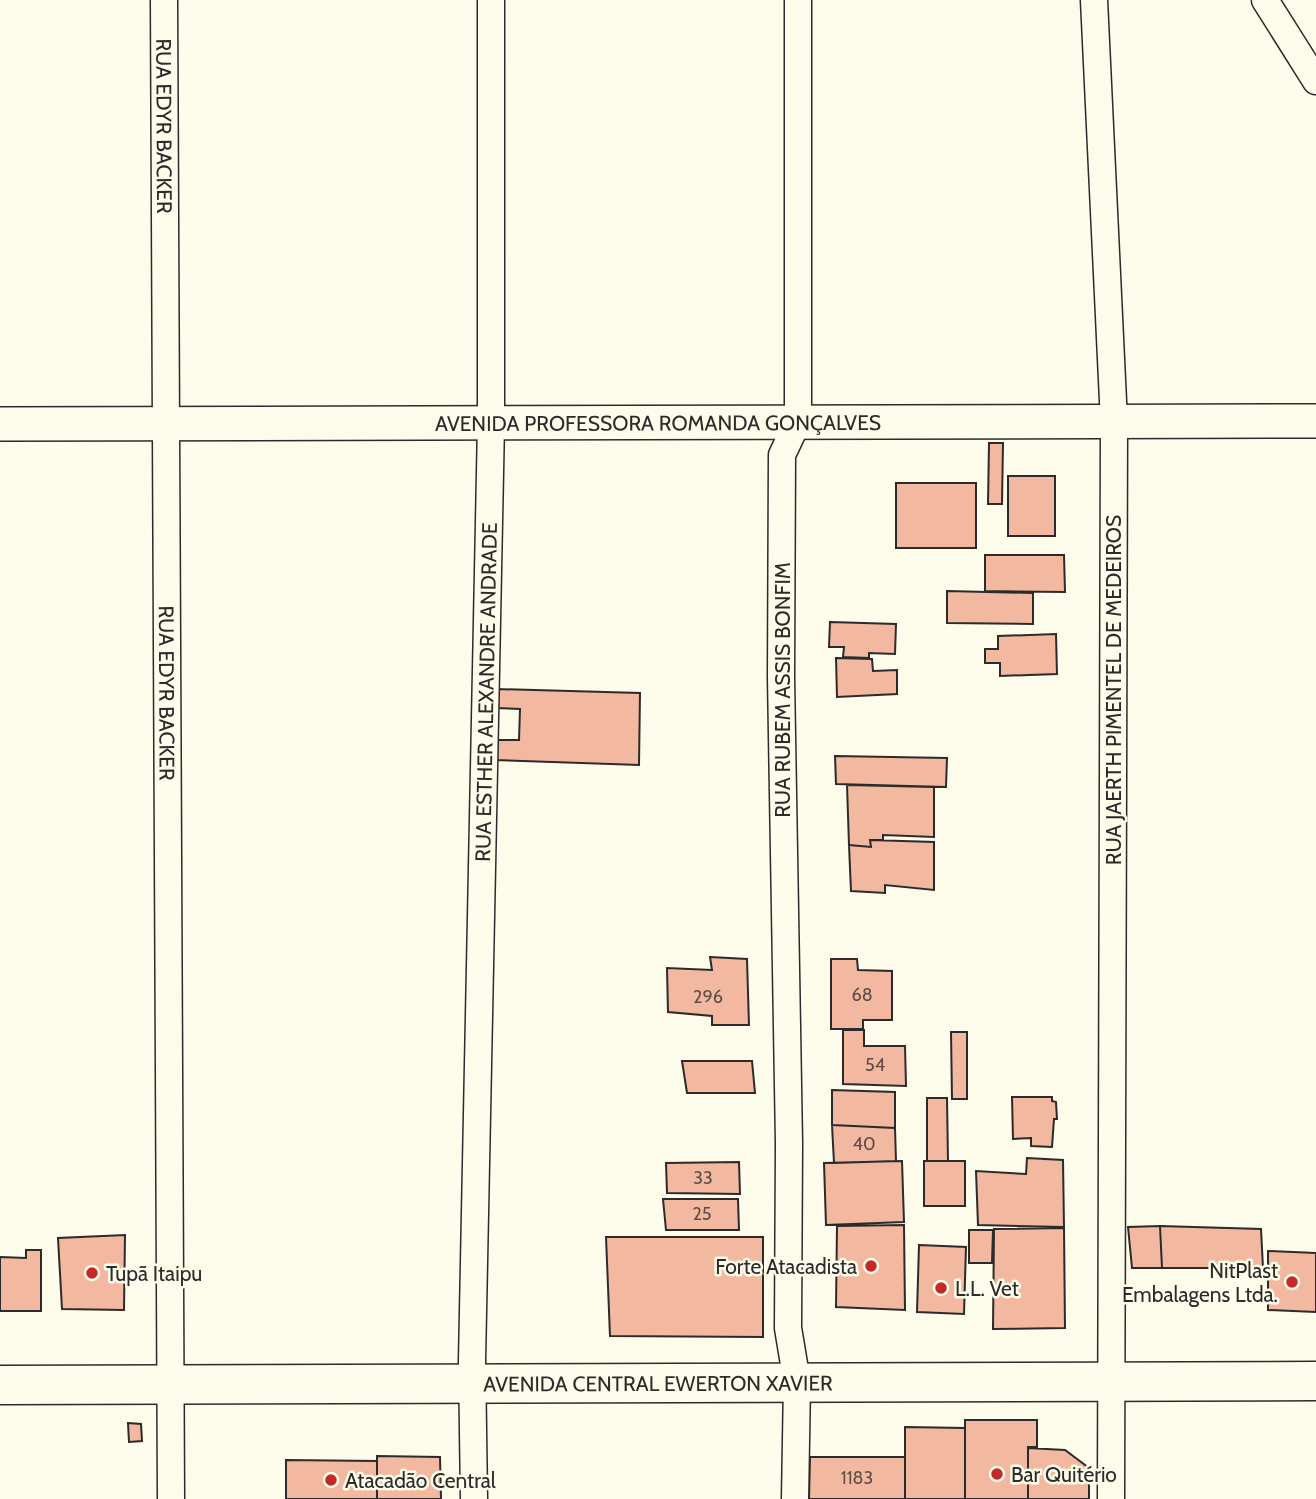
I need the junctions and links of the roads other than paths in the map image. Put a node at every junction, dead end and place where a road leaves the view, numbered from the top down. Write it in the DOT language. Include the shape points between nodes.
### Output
graph roads {
  1 [pos="163,0"];
  2 [pos="491,0"];
  3 [pos="798,0"];
  4 [pos="1094,0"];
  5 [pos="1265,0"];
  6 [pos="1316,81"];
  7 [pos="798,421"];
  8 [pos="1316,421"];
  9 [pos="1114,422"];
  10 [pos="491,423"];
  11 [pos="0,424"];
  12 [pos="163,424"];
  13 [pos="1112,1381"];
  14 [pos="1316,1381"];
  15 [pos="797,1382"];
  16 [pos="473,1384"];
  17 [pos="0,1385"];
  18 [pos="170,1385"];
  19 [pos="171,1499"];
  20 [pos="474,1499"];
  21 [pos="795,1499"];
  22 [pos="1111,1499"];
  1 -- 12 [label="street, RUA EDYR BACKER"];
  2 -- 10 [label="street, RUA ESTHER ALEXANDRE ANDRADE"];
  3 -- 7 [label="street, RUA RUBEM ASSIS BONFIM"];
  4 -- 9 [label="street, RUA JAERTH PIMENTEL DE MEDEIROS"];
  5 -- 6 [label="street"];
  7 -- 9 [label="street, AVENIDA PROFESSORA ROMANDA GONÇALVES"];
  7 -- 10 [label="street, AVENIDA PROFESSORA ROMANDA GONÇALVES"];
  7 -- 15 [label="street, RUA RUBEM ASSIS BONFIM" via="782,455 781,677 788,1328"];
  8 -- 9 [label="street, AVENIDA PROFESSORA ROMANDA GONÇALVES"];
  9 -- 13 [label="street, RUA JAERTH PIMENTEL DE MEDEIROS"];
  10 -- 12 [label="street, AVENIDA PROFESSORA ROMANDA GONÇALVES"];
  10 -- 16 [label="street, RUA ESTHER ALEXANDRE ANDRADE"];
  11 -- 12 [label="street, AVENIDA PROFESSORA ROMANDA GONÇALVES"];
  12 -- 18 [label="street, RUA EDYR BACKER"];
  13 -- 14 [label="main road, AVENIDA CENTRAL EWERTON XAVIER"];
  13 -- 15 [label="main road, AVENIDA CENTRAL EWERTON XAVIER"];
  13 -- 22 [label="street, RUA JAERTH PIMENTEL DE MEDEIROS"];
  15 -- 16 [label="main road, AVENIDA CENTRAL EWERTON XAVIER"];
  15 -- 21 [label="street, RUA RUBEM ASSIS BONFIM"];
  16 -- 18 [label="main road, AVENIDA CENTRAL EWERTON XAVIER"];
  16 -- 20 [label="street, RUA ESTHER ALEXANDRE ANDRADE"];
  17 -- 18 [label="main road, AVENIDA CENTRAL EWERTON XAVIER"];
  18 -- 19 [label="street, RUA EDYR BACKER"];
}
